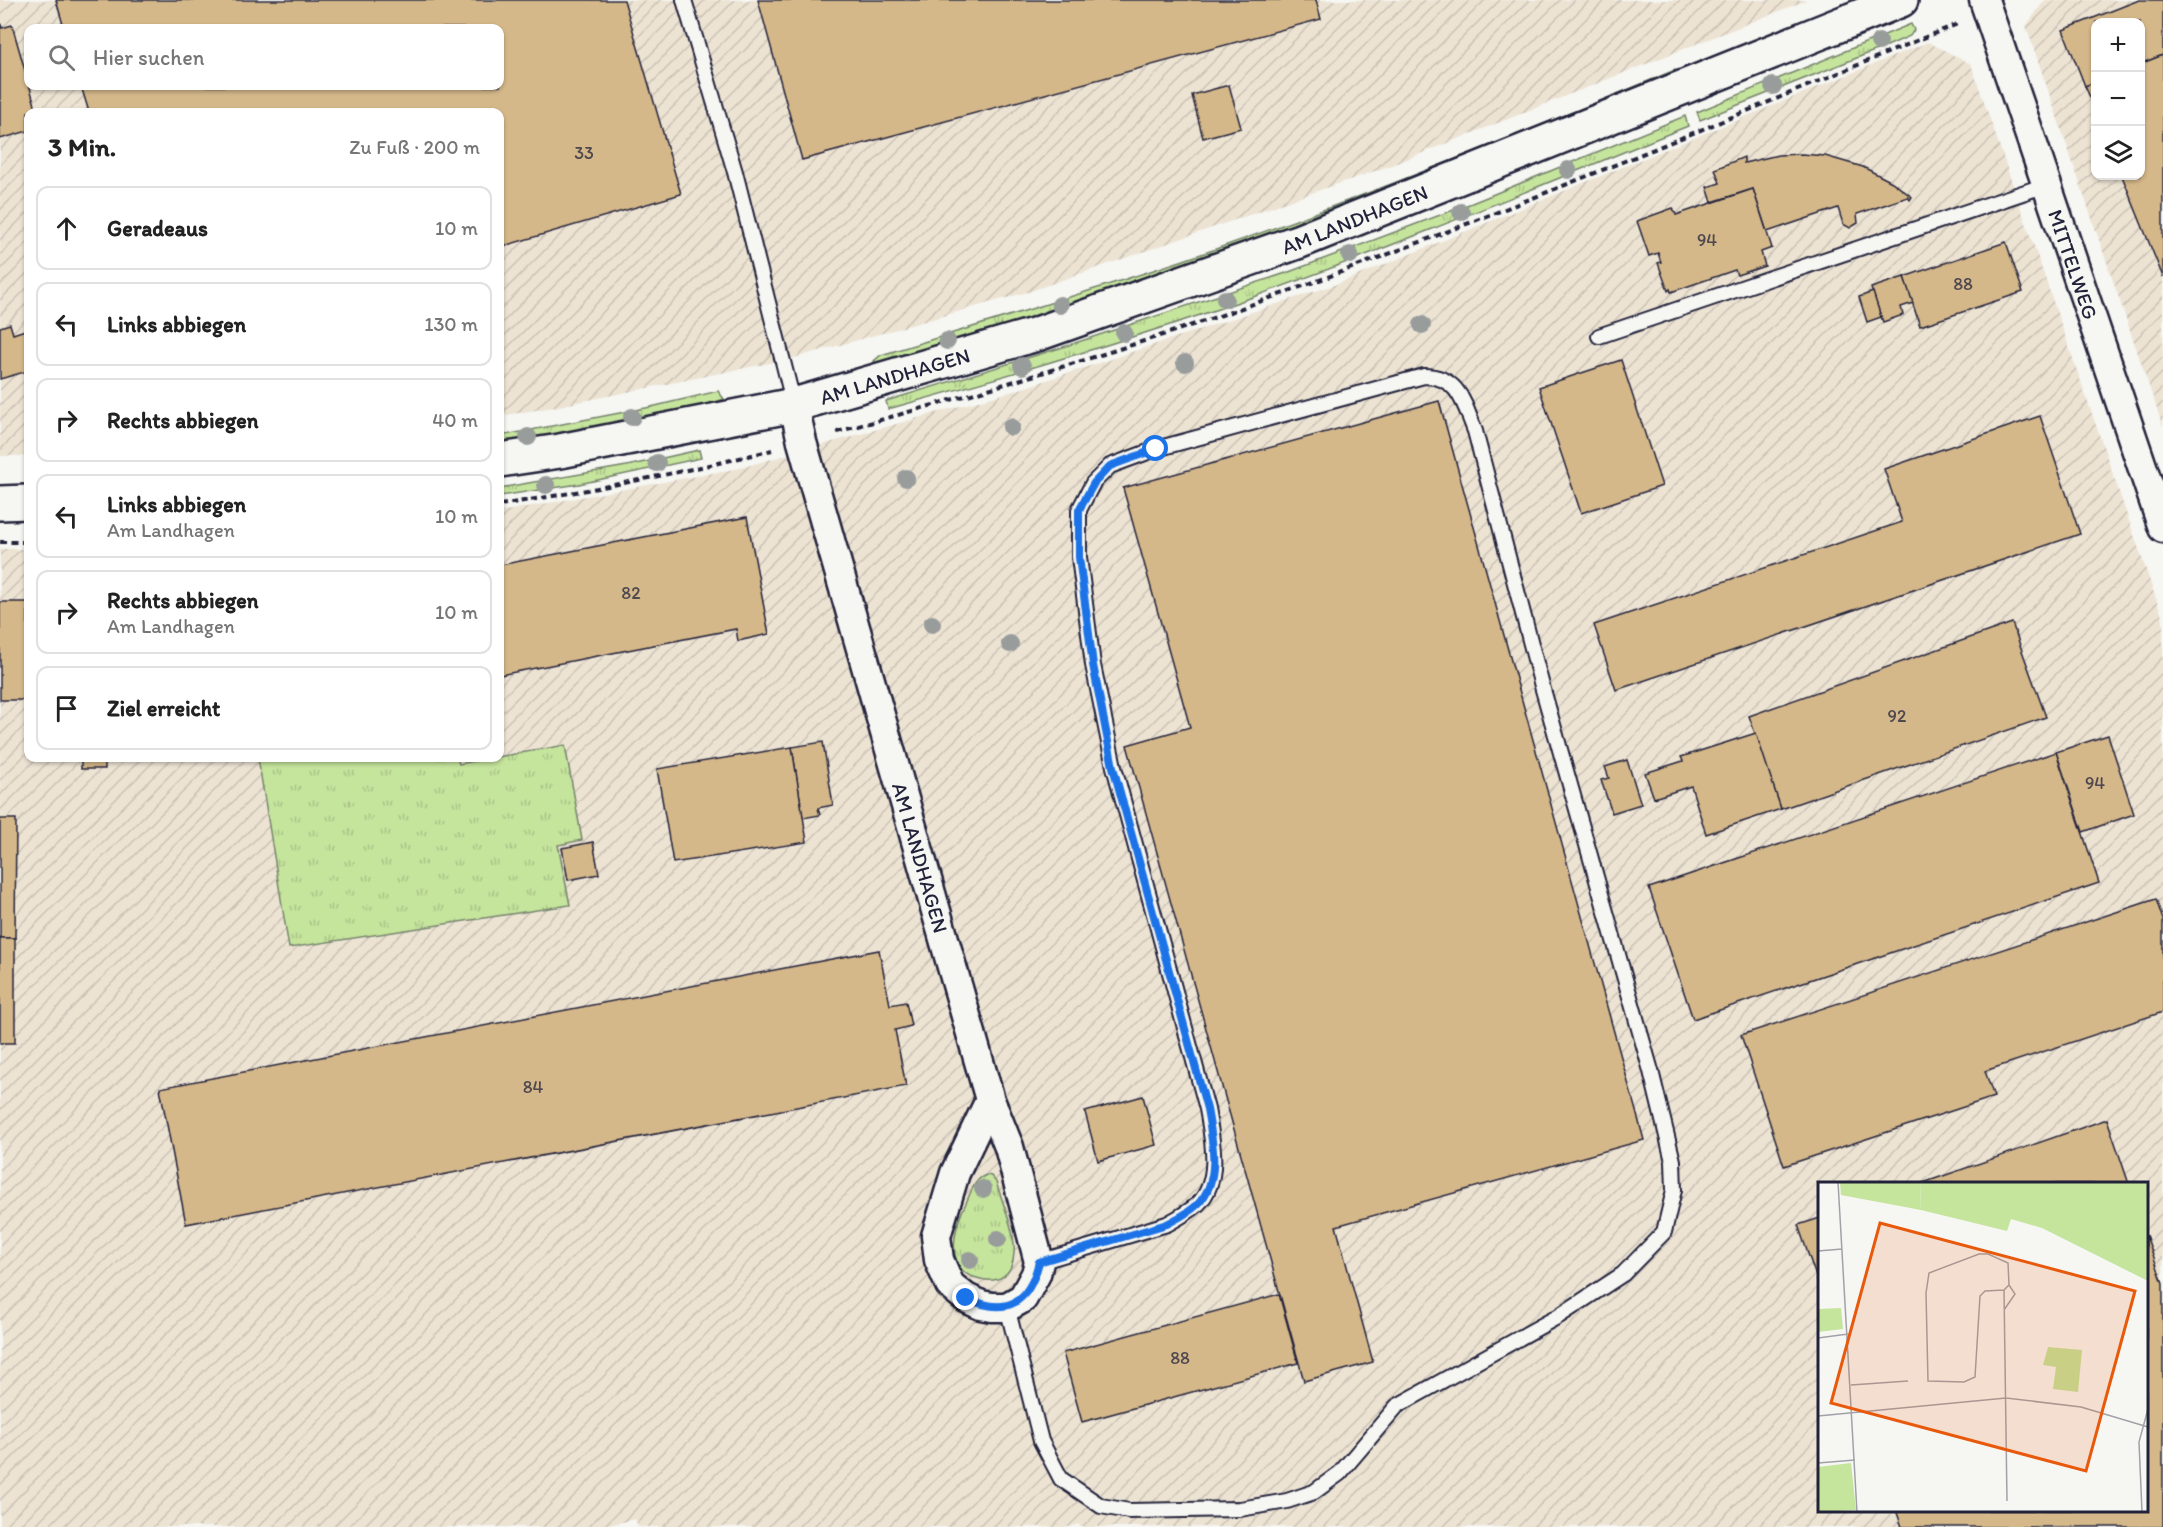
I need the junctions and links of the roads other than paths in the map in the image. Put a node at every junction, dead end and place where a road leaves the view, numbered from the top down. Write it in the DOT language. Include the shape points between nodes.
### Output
graph roads {
  1 [pos="684,0"];
  2 [pos="1901,0"];
  3 [pos="1984,0"];
  4 [pos="2046,185"];
  5 [pos="1599,336"];
  6 [pos="794,405"];
  7 [pos="504,459"];
  8 [pos="24,502"];
  9 [pos="0,503"];
  10 [pos="2163,528"];
  11 [pos="990,1100"];
  12 [pos="1039,1262"];
  13 [pos="1007,1307"];
  1 -- 6 [label="lane" via="735,172"];
  2 -- 6 [label="street, AM LANDHAGEN" via="1300,241 1037,334"];
  3 -- 4 [label="street, MITTELWEG"];
  4 -- 5 [label="lane"];
  4 -- 10 [label="street, MITTELWEG"];
  6 -- 7 [label="street, AM LANDHAGEN"];
  6 -- 11 [label="street, AM LANDHAGEN"];
  8 -- 9 [label="street"];
  11 -- 12 [label="street, AM LANDHAGEN" via="1009,1147"];
  11 -- 13 [label="street" via="955,1173 936,1236 937,1249 950,1286 981,1305"];
  12 -- 13 [label="street" via="1023,1298"];
  12 -- 13 [label="lane" via="1167,1224 1184,1215 1200,1202 1213,1164 1207,1109 1113,767 1093,665 1079,557 1079,510 1094,483 1110,466 1156,449 1424,376 1445,380 1460,395 1475,431 1542,686 1651,1071 1673,1161 1674,1190 1664,1232 1623,1274 1559,1316 1397,1406 1346,1467 1314,1492 1240,1509 1129,1511 1101,1506 1061,1479 1041,1441"];
}
